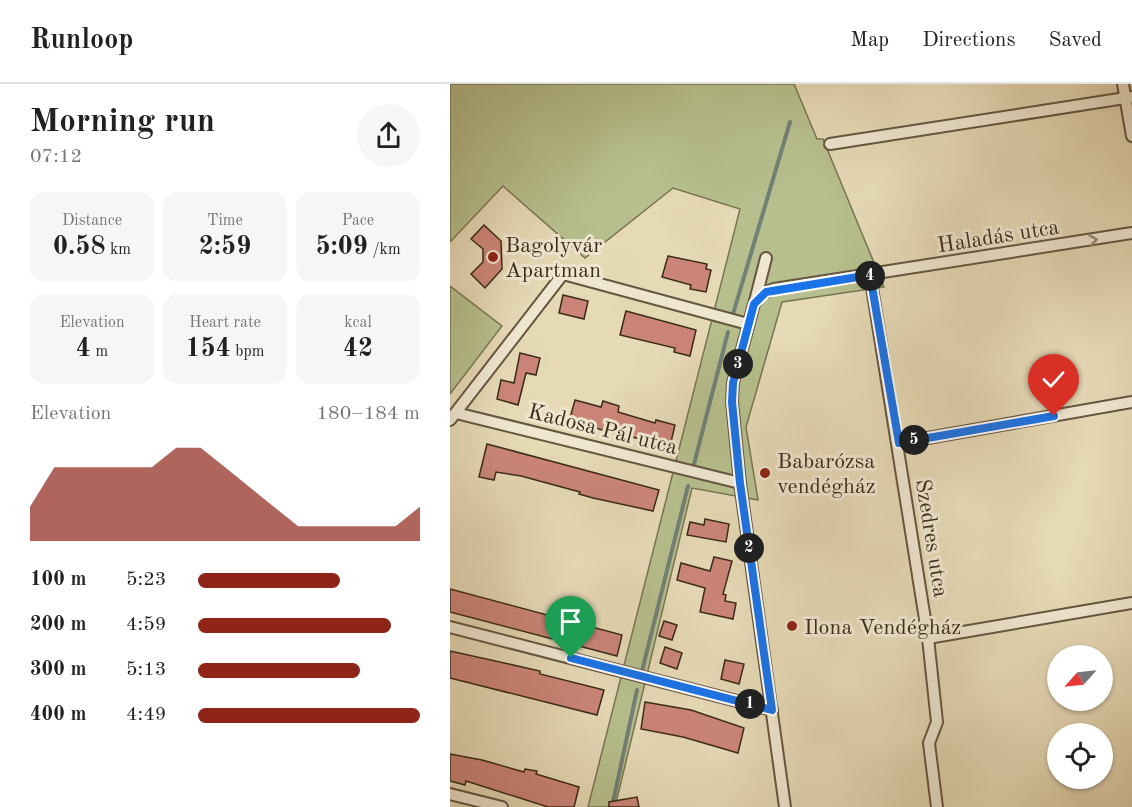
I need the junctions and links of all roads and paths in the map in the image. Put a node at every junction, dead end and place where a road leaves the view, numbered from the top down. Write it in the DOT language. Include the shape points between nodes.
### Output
graph roads {
  1 [pos="1123,84"];
  2 [pos="1129,98"];
  3 [pos="1132,136"];
  4 [pos="830,144"];
  5 [pos="1132,233"];
  6 [pos="766,258"];
  7 [pos="870,275"];
  8 [pos="754,304"];
  9 [pos="748,324"];
  10 [pos="1132,402"];
  11 [pos="453,417"];
  12 [pos="899,443"];
  13 [pos="740,483"];
  14 [pos="1132,603"];
  15 [pos="450,627"];
  16 [pos="928,638"];
  17 [pos="772,710"];
  18 [pos="450,794"];
  19 [pos="502,807"];
  20 [pos="785,807"];
  21 [pos="936,807"];
  1 -- 2 [label="street"];
  2 -- 3 [label="street"];
  2 -- 4 [label="street"];
  7 -- 5 [label="street, Haladás utca, one-way"];
  6 -- 8 [label="street"];
  7 -- 8 [label="street, Haladás utca" via="774,289 761,294"];
  7 -- 12 [label="street, Szedres utca"];
  8 -- 9 [label="street"];
  9 -- 11 [label="street" via="563,274"];
  9 -- 13 [label="street" via="732,392"];
  10 -- 12 [label="street"];
  11 -- 13 [label="street, Kadosa Pál utca"];
  12 -- 16 [label="street, Szedres utca"];
  13 -- 17 [label="street"];
  14 -- 16 [label="street"];
  15 -- 17 [label="street"];
  16 -- 21 [label="street, Szedres utca" via="937,722 929,743"];
  17 -- 20 [label="street"];
  18 -- 19 [label="street"];
}
